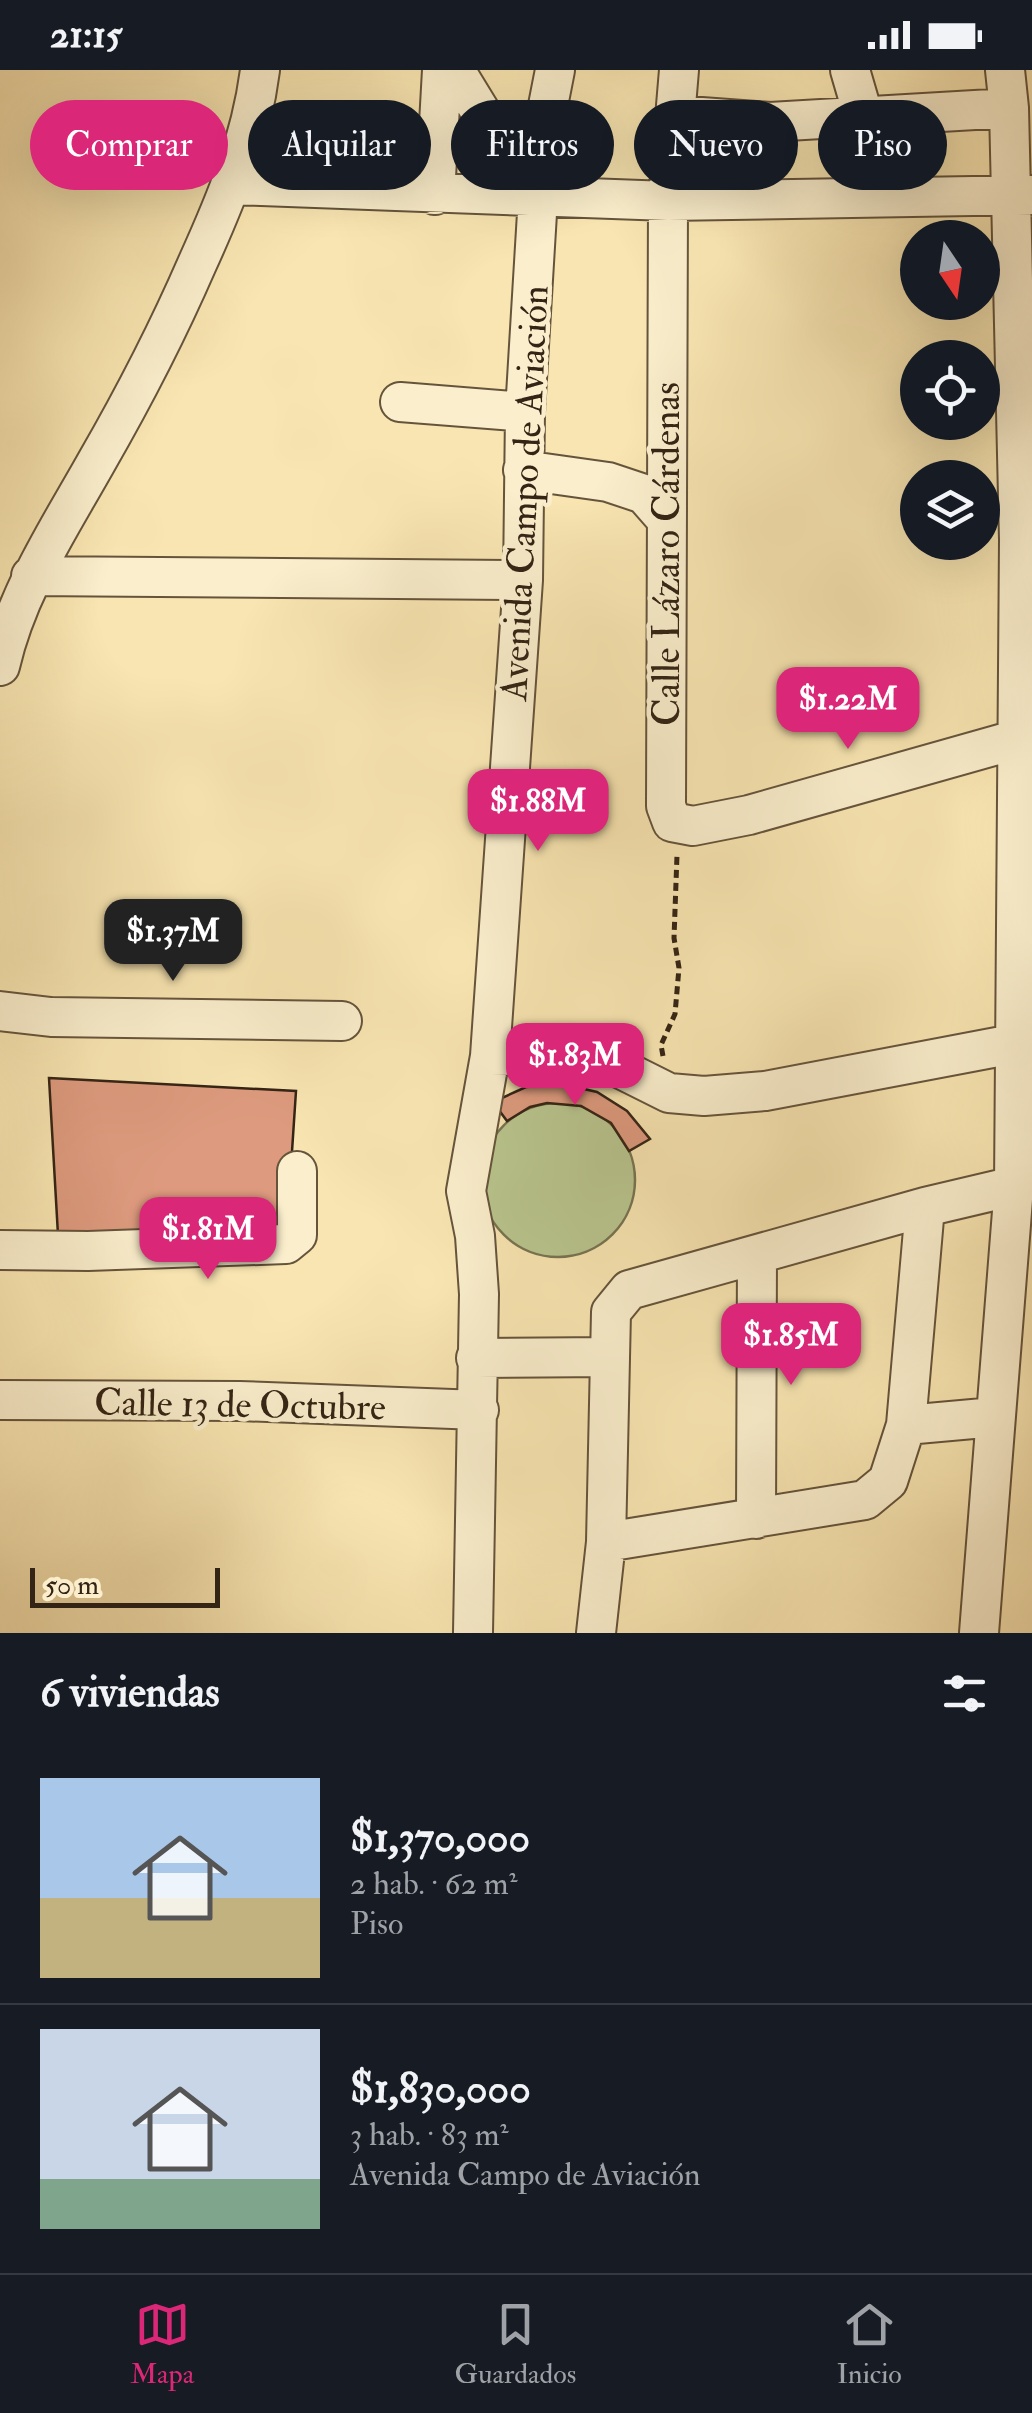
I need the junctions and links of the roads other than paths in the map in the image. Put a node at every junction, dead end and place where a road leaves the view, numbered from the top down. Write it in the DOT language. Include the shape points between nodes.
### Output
graph roads {
  1 [pos="260,70"];
  2 [pos="442,70"];
  3 [pos="456,70"];
  4 [pos="555,70"];
  5 [pos="679,70"];
  6 [pos="850,70"];
  7 [pos="1005,70"];
  8 [pos="474,100"];
  9 [pos="549,100"];
  10 [pos="676,100"];
  11 [pos="859,100"];
  12 [pos="1009,108"];
  13 [pos="947,112"];
  14 [pos="232,185"];
  15 [pos="500,190"];
  16 [pos="539,190"];
  17 [pos="565,190"];
  18 [pos="669,190"];
  19 [pos="436,195"];
  20 [pos="1021,196"];
  21 [pos="668,202"];
  22 [pos="400,402"];
  23 [pos="526,412"];
  24 [pos="523,470"];
  25 [pos="665,518"];
  26 [pos="1026,540"];
  27 [pos="31,576"];
  28 [pos="523,580"];
  29 [pos="2,645"];
  30 [pos="1025,740"];
  31 [pos="0,1010"];
  32 [pos="342,1021"];
  33 [pos="1013,1044"];
  34 [pos="490,1056"];
  35 [pos="1023,1100"];
  36 [pos="298,1172"];
  37 [pos="1014,1186"];
  38 [pos="925,1207"];
  39 [pos="0,1250"];
  40 [pos="758,1256"];
  41 [pos="610,1357"];
  42 [pos="476,1358"];
  43 [pos="0,1400"];
  44 [pos="479,1410"];
  45 [pos="995,1417"];
  46 [pos="906,1425"];
  47 [pos="756,1519"];
  48 [pos="606,1542"];
  49 [pos="472,1633"];
  50 [pos="596,1633"];
  51 [pos="978,1633"];
  1 -- 14 [label="street" via="254,118"];
  2 -- 19 [label="street"];
  3 -- 8 [label="street"];
  4 -- 9 [label="street, Avenida Campo de Aviación"];
  5 -- 10 [label="street, Calle Lázaro Cárdenas"];
  6 -- 11 [label="street"];
  7 -- 12 [label="street"];
  12 -- 13 [label="street"];
  12 -- 20 [label="street"];
  14 -- 19 [label="street"];
  14 -- 27 [label="street" via="154,360"];
  15 -- 19 [label="street"];
  16 -- 23 [label="street, Avenida Campo de Aviación"];
  17 -- 21 [label="street"];
  18 -- 21 [label="street, Calle Lázaro Cárdenas"];
  20 -- 21 [label="street"];
  20 -- 26 [label="street"];
  21 -- 25 [label="street, Calle Lázaro Cárdenas"];
  22 -- 23 [label="street"];
  23 -- 24 [label="street, Avenida Campo de Aviación"];
  24 -- 25 [label="street" via="644,494"];
  24 -- 28 [label="street, Avenida Campo de Aviación"];
  25 -- 30 [label="street, Calle Lázaro Cárdenas" via="666,806 672,822 693,826 749,815"];
  26 -- 30 [label="street"];
  27 -- 28 [label="street"];
  27 -- 29 [label="street"];
  28 -- 34 [label="street, Avenida Campo de Aviación"];
  30 -- 33 [label="street"];
  31 -- 32 [label="street"];
  33 -- 34 [label="street" via="765,1091 704,1096 669,1093 603,1060"];
  33 -- 35 [label="street"];
  34 -- 42 [label="street, Avenida Campo de Aviación" via="466,1191 479,1294"];
  35 -- 37 [label="street"];
  36 -- 39 [label="street" via="296,1234 286,1244"];
  37 -- 38 [label="street"];
  37 -- 45 [label="street"];
  38 -- 40 [label="street"];
  38 -- 46 [label="street"];
  40 -- 41 [label="street" via="629,1290 611,1312"];
  40 -- 47 [label="street"];
  41 -- 42 [label="street"];
  41 -- 48 [label="street"];
  42 -- 44 [label="street, Avenida Campo de Aviación"];
  43 -- 44 [label="street, Calle 13 de Octubre"];
  44 -- 49 [label="street, Avenida Campo de Aviación"];
  45 -- 46 [label="street"];
  45 -- 51 [label="street"];
  46 -- 47 [label="street" via="888,1481 865,1500"];
  47 -- 48 [label="street"];
  48 -- 50 [label="street"];
}
